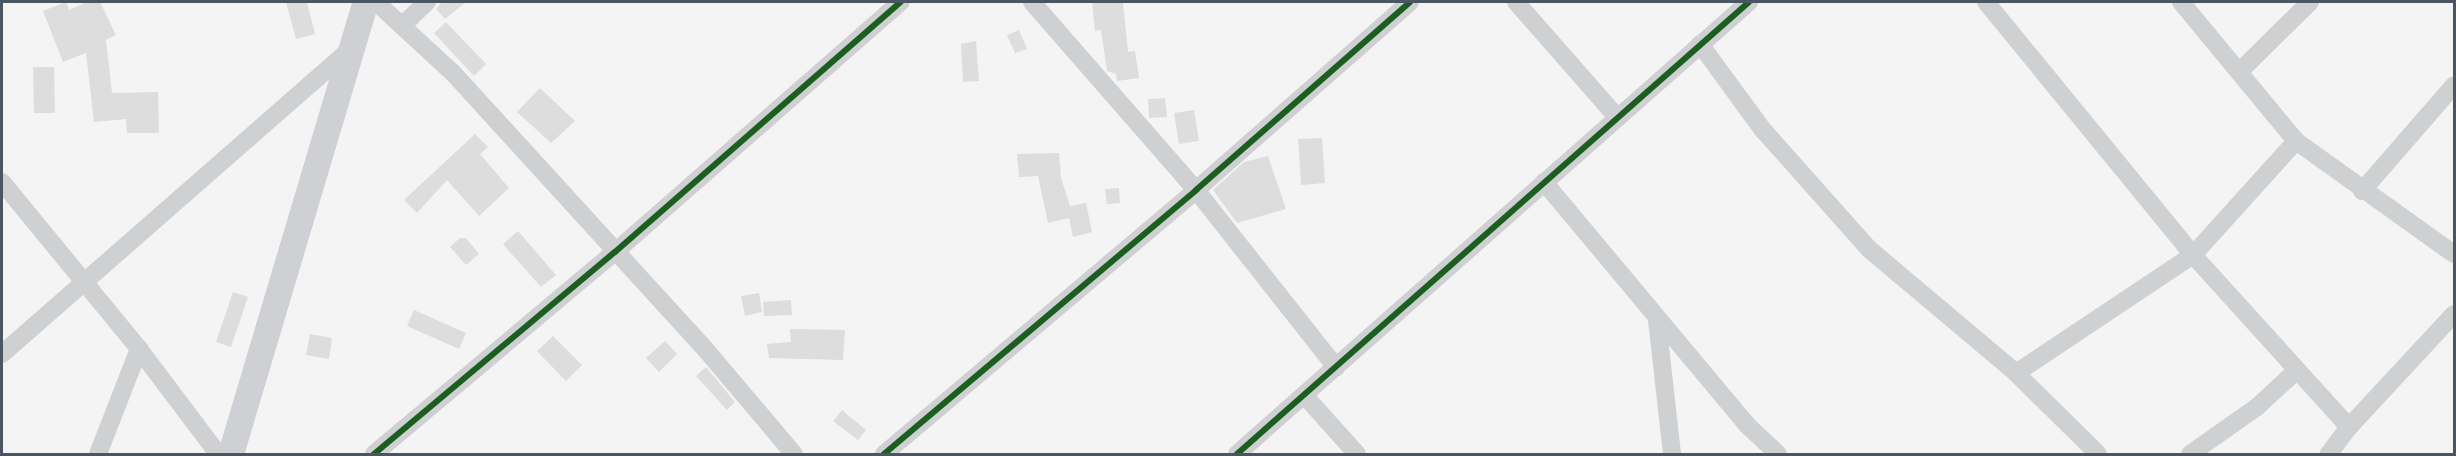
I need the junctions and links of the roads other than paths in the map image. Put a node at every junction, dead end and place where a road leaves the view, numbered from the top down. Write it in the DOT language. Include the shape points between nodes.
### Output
graph roads {
  1 [pos="366,2"];
  2 [pos="376,2"];
  3 [pos="427,2"];
  4 [pos="901,2"];
  5 [pos="1032,2"];
  6 [pos="1410,2"];
  7 [pos="1516,2"];
  8 [pos="1749,2"];
  9 [pos="1986,2"];
  10 [pos="2181,2"];
  11 [pos="2310,2"];
  12 [pos="404,24"];
  13 [pos="1700,44"];
  14 [pos="352,48"];
  15 [pos="2239,72"];
  16 [pos="2454,85"];
  17 [pos="1617,117"];
  18 [pos="2296,141"];
  19 [pos="2,182"];
  20 [pos="1544,182"];
  21 [pos="1196,190"];
  22 [pos="2362,191"];
  23 [pos="615,252"];
  24 [pos="2454,254"];
  25 [pos="2193,255"];
  26 [pos="85,285"];
  27 [pos="2454,314"];
  28 [pos="1657,320"];
  29 [pos="139,350"];
  30 [pos="2,354"];
  31 [pos="1336,367"];
  32 [pos="2297,370"];
  33 [pos="2016,373"];
  34 [pos="1304,395"];
  35 [pos="2349,428"];
  36 [pos="98,454"];
  37 [pos="218,454"];
  38 [pos="231,454"];
  39 [pos="374,454"];
  40 [pos="794,454"];
  41 [pos="884,454"];
  42 [pos="1237,454"];
  43 [pos="1357,454"];
  44 [pos="1672,454"];
  45 [pos="1778,454"];
  46 [pos="2098,454"];
  47 [pos="2190,454"];
  48 [pos="2329,454"];
  1 -- 14 [label="main road"];
  2 -- 12 [label="street"];
  3 -- 12 [label="street"];
  4 -- 23 [label="street"];
  5 -- 21 [label="street"];
  6 -- 21 [label="street"];
  7 -- 17 [label="street"];
  8 -- 13 [label="street"];
  9 -- 25 [label="street"];
  10 -- 15 [label="street"];
  11 -- 15 [label="street"];
  12 -- 23 [label="street"];
  13 -- 17 [label="street"];
  13 -- 33 [label="street" via="1763,130 1869,249"];
  14 -- 26 [label="street"];
  14 -- 38 [label="main road"];
  15 -- 18 [label="street"];
  16 -- 22 [label="street"];
  17 -- 20 [label="street"];
  18 -- 22 [label="street"];
  18 -- 25 [label="street"];
  19 -- 26 [label="street"];
  20 -- 28 [label="street"];
  20 -- 31 [label="street"];
  21 -- 31 [label="street"];
  21 -- 41 [label="street"];
  22 -- 24 [label="street"];
  23 -- 39 [label="street"];
  23 -- 40 [label="street" via="706,350"];
  25 -- 32 [label="street"];
  25 -- 33 [label="street"];
  26 -- 29 [label="street"];
  26 -- 30 [label="street"];
  27 -- 35 [label="street"];
  28 -- 44 [label="street"];
  28 -- 45 [label="street" via="1748,426"];
  29 -- 36 [label="street"];
  29 -- 37 [label="street"];
  31 -- 34 [label="street"];
  32 -- 35 [label="street"];
  32 -- 47 [label="street" via="2242,419"];
  33 -- 46 [label="street"];
  34 -- 42 [label="street"];
  34 -- 43 [label="street"];
  35 -- 48 [label="street"];
}
